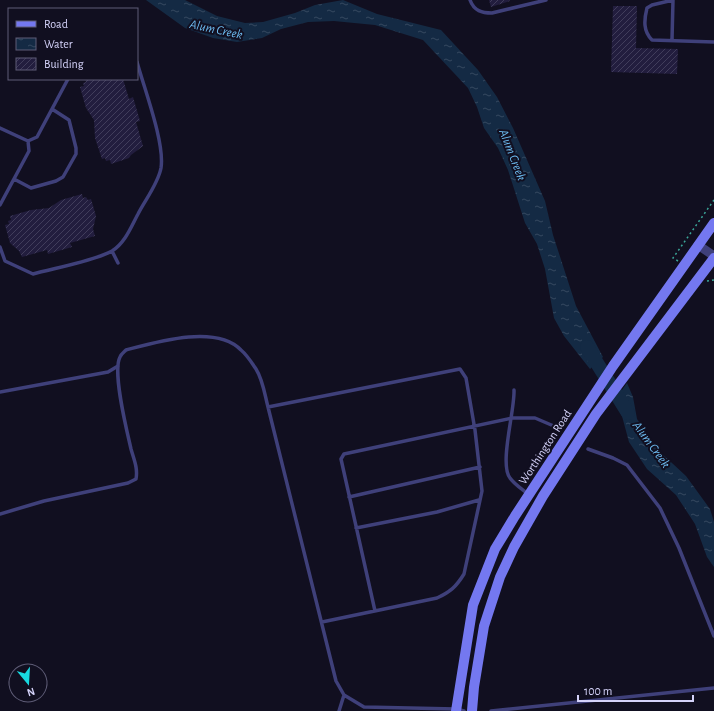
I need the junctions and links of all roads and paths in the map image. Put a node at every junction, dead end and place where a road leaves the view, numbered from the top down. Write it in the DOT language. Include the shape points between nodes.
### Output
graph roads {
  1 [pos="470,0"];
  2 [pos="546,0"];
  3 [pos="673,0"];
  4 [pos="672,40"];
  5 [pos="714,42"];
  6 [pos="138,66"];
  7 [pos="67,80"];
  8 [pos="52,109"];
  9 [pos="0,128"];
  10 [pos="28,141"];
  11 [pos="14,179"];
  12 [pos="0,205"];
  13 [pos="714,223"];
  14 [pos="698,246"];
  15 [pos="0,247"];
  16 [pos="112,251"];
  17 [pos="714,257"];
  18 [pos="5,260"];
  19 [pos="0,262"];
  20 [pos="118,263"];
  21 [pos="118,366"];
  22 [pos="514,390"];
  23 [pos="0,392"];
  24 [pos="268,407"];
  25 [pos="512,418"];
  26 [pos="475,426"];
  27 [pos="556,428"];
  28 [pos="588,449"];
  29 [pos="480,467"];
  30 [pos="529,495"];
  31 [pos="349,497"];
  32 [pos="479,500"];
  33 [pos="541,500"];
  34 [pos="0,514"];
  35 [pos="356,528"];
  36 [pos="375,611"];
  37 [pos="322,622"];
  38 [pos="714,636"];
  39 [pos="714,688"];
  40 [pos="344,695"];
  41 [pos="459,710"];
  42 [pos="339,711"];
  43 [pos="472,711"];
  44 [pos="491,711"];
  1 -- 2 [label="lane" via="476,10 484,13"];
  3 -- 4 [label="lane"];
  3 -- 4 [label="lane" via="647,8 645,30 652,40"];
  4 -- 5 [label="lane"];
  6 -- 16 [label="lane" via="160,146 160,170 123,241"];
  7 -- 8 [label="lane"];
  8 -- 10 [label="lane" via="37,137"];
  8 -- 11 [label="lane" via="69,120 76,154 62,177 56,181 31,188"];
  9 -- 10 [label="lane"];
  10 -- 11 [label="lane" via="29,151"];
  11 -- 12 [label="lane"];
  13 -- 14 [label="main road, Worthington Road"];
  14 -- 17 [label="street"];
  14 -- 30 [label="main road, Worthington Road" via="626,348"];
  15 -- 18 [label="lane"];
  16 -- 18 [label="lane" via="33,274"];
  16 -- 20 [label="lane"];
  17 -- 33 [label="main road, Worthington Road" via="596,414"];
  18 -- 19 [label="lane"];
  21 -- 23 [label="lane" via="108,372"];
  21 -- 24 [label="lane" via="120,356 126,350 161,341 198,336 224,341 240,349 257,371"];
  21 -- 34 [label="lane" via="119,391 126,428 138,470 136,479"];
  22 -- 25 [label="lane"];
  24 -- 26 [label="lane" via="460,369 466,378"];
  24 -- 37 [label="lane"];
  25 -- 26 [label="lane"];
  25 -- 27 [label="lane" via="535,418"];
  25 -- 30 [label="lane" via="505,465 509,477"];
  26 -- 29 [label="lane"];
  26 -- 31 [label="lane" via="344,454 341,459"];
  28 -- 38 [label="lane" via="627,465 660,508"];
  29 -- 31 [label="lane"];
  29 -- 32 [label="lane" via="482,492"];
  30 -- 33 [label="street"];
  30 -- 41 [label="main road, Worthington Road" via="495,549 473,605"];
  31 -- 35 [label="lane"];
  32 -- 35 [label="lane" via="437,512"];
  32 -- 36 [label="lane" via="464,574 457,585 450,592 437,598"];
  33 -- 43 [label="main road, Worthington Road" via="514,547 495,591 484,626"];
  35 -- 36 [label="lane"];
  36 -- 37 [label="lane"];
  37 -- 40 [label="lane" via="336,681"];
  39 -- 44 [label="lane"];
  40 -- 41 [label="lane" via="364,707"];
  40 -- 42 [label="lane"];
}
